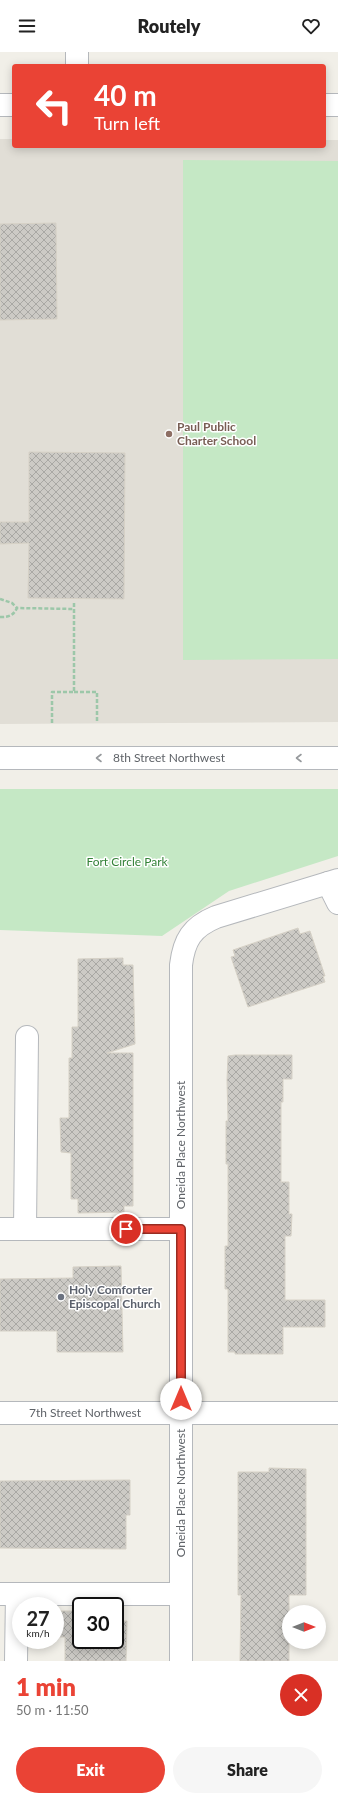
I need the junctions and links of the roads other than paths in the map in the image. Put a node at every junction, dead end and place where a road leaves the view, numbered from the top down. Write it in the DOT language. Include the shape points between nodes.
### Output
graph roads {
  1 [pos="77,52"];
  2 [pos="77,64"];
  3 [pos="12,105"];
  4 [pos="326,105"];
  5 [pos="338,105"];
  6 [pos="0,106"];
  7 [pos="0,758"];
  8 [pos="338,758"];
  9 [pos="333,881"];
  10 [pos="338,903"];
  11 [pos="26,1037"];
  12 [pos="0,1229"];
  13 [pos="25,1229"];
  14 [pos="181,1229"];
  15 [pos="0,1413"];
  16 [pos="181,1413"];
  17 [pos="338,1413"];
  18 [pos="8,1594"];
  19 [pos="181,1594"];
  20 [pos="16,1661"];
  21 [pos="181,1661"];
  1 -- 2 [label="street"];
  3 -- 6 [label="street"];
  4 -- 5 [label="street"];
  8 -- 7 [label="street, 8th Street Northwest, one-way"];
  9 -- 10 [label="street"];
  9 -- 14 [label="street, Oneida Place Northwest" via="216,917 204,922 187,940 182,952 181,965"];
  11 -- 13 [label="street"];
  12 -- 13 [label="street"];
  13 -- 14 [label="street"];
  14 -- 16 [label="street, Oneida Place Northwest"];
  15 -- 16 [label="street, 7th Street Northwest"];
  16 -- 17 [label="street, 7th Street Northwest"];
  16 -- 19 [label="street, Oneida Place Northwest"];
  18 -- 19 [label="street"];
  18 -- 20 [label="street"];
  19 -- 21 [label="street, Oneida Place Northwest"];
}
